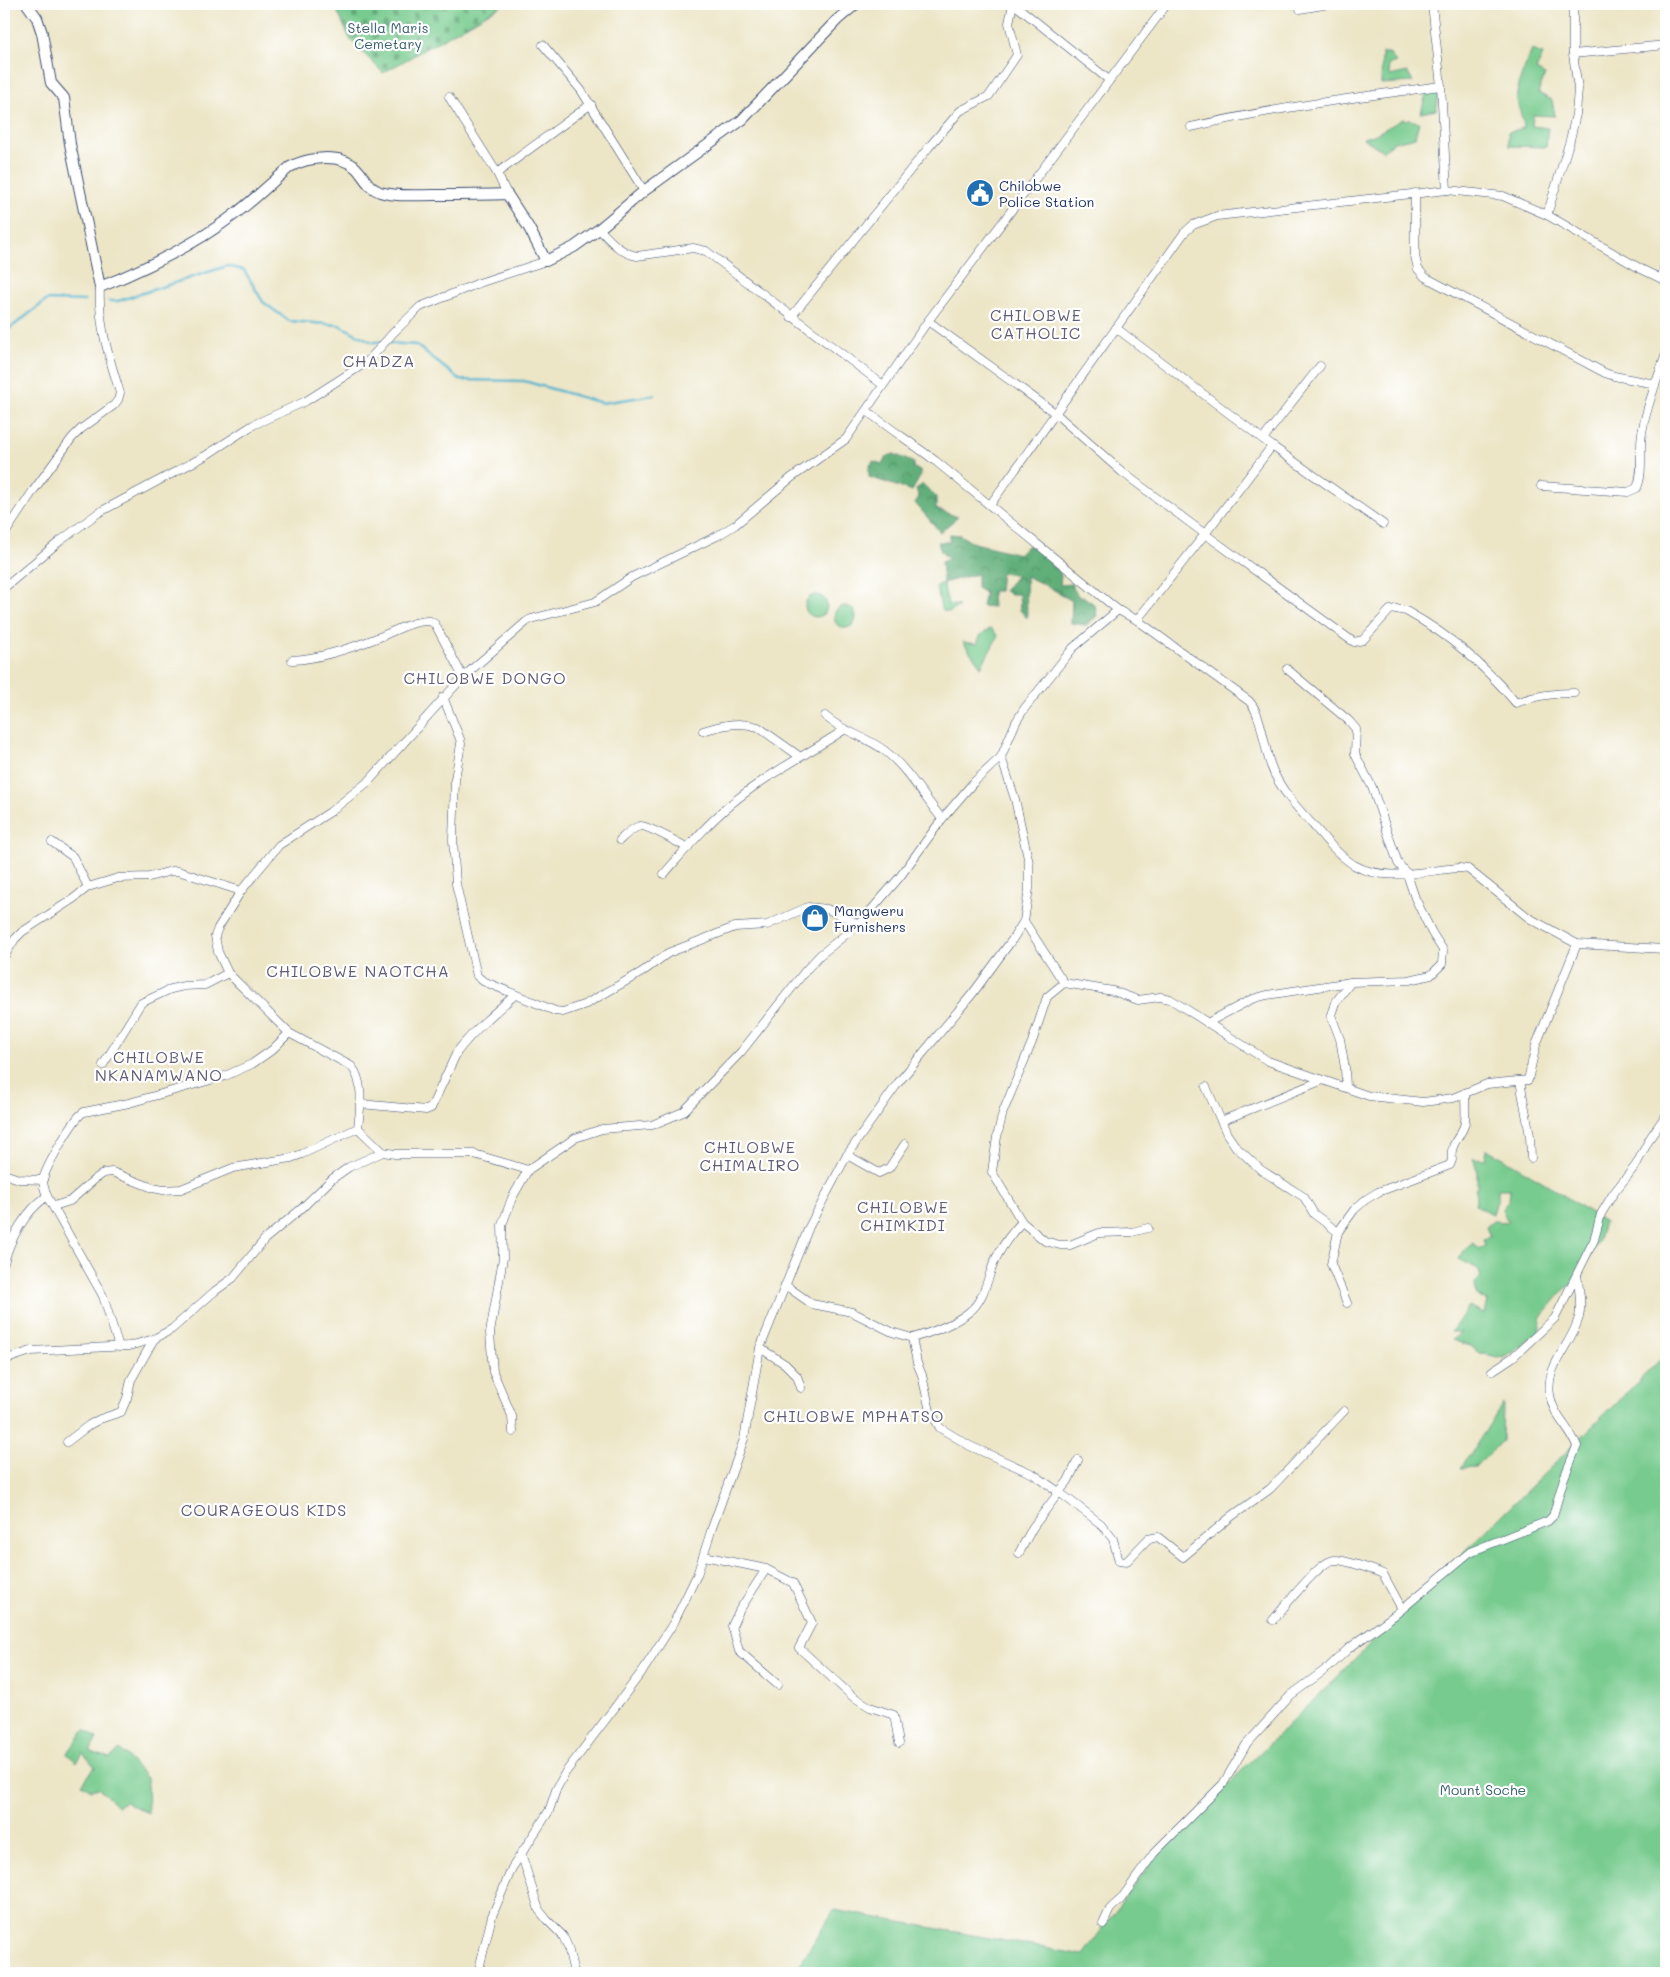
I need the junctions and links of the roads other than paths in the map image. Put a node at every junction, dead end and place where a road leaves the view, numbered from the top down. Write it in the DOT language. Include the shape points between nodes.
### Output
graph roads {
  1 [pos="27,4"];
  2 [pos="856,4"];
  3 [pos="1013,4"];
  4 [pos="1167,4"];
  5 [pos="1329,4"];
  6 [pos="1432,4"];
  7 [pos="1573,4"];
  8 [pos="1300,9"];
  9 [pos="543,45"];
  10 [pos="1666,45"];
  11 [pos="1573,54"];
  12 [pos="1109,80"];
  13 [pos="1442,86"];
  14 [pos="449,97"];
  15 [pos="591,104"];
  16 [pos="1191,127"];
  17 [pos="497,173"];
  18 [pos="644,190"];
  19 [pos="1447,190"];
  20 [pos="1415,193"];
  21 [pos="507,194"];
  22 [pos="1548,215"];
  23 [pos="599,229"];
  24 [pos="1666,256"];
  25 [pos="546,261"];
  26 [pos="1664,279"];
  27 [pos="100,287"];
  28 [pos="792,317"];
  29 [pos="928,321"];
  30 [pos="1116,328"];
  31 [pos="1666,354"];
  32 [pos="1320,366"];
  33 [pos="1655,384"];
  34 [pos="883,385"];
  35 [pos="867,410"];
  36 [pos="1056,413"];
  37 [pos="1263,439"];
  38 [pos="1272,446"];
  39 [pos="1541,486"];
  40 [pos="990,505"];
  41 [pos="1382,524"];
  42 [pos="1205,534"];
  43 [pos="4,535"];
  44 [pos="4,588"];
  45 [pos="1118,610"];
  46 [pos="1137,620"];
  47 [pos="292,660"];
  48 [pos="1287,669"];
  49 [pos="463,677"];
  50 [pos="1574,693"];
  51 [pos="443,697"];
  52 [pos="825,716"];
  53 [pos="844,730"];
  54 [pos="703,731"];
  55 [pos="799,756"];
  56 [pos="1001,758"];
  57 [pos="942,819"];
  58 [pos="620,840"];
  59 [pos="52,842"];
  60 [pos="688,848"];
  61 [pos="664,874"];
  62 [pos="1407,874"];
  63 [pos="88,887"];
  64 [pos="241,892"];
  65 [pos="1024,921"];
  66 [pos="859,924"];
  67 [pos="1577,944"];
  68 [pos="1666,950"];
  69 [pos="4,957"];
  70 [pos="228,973"];
  71 [pos="1351,982"];
  72 [pos="1064,983"];
  73 [pos="515,995"];
  74 [pos="1208,1023"];
  75 [pos="289,1033"];
  76 [pos="103,1065"];
  77 [pos="1323,1080"];
  78 [pos="1520,1081"];
  79 [pos="1206,1088"];
  80 [pos="1346,1088"];
  81 [pos="1465,1093"];
  82 [pos="360,1104"];
  83 [pos="1666,1115"];
  84 [pos="1221,1121"];
  85 [pos="358,1128"];
  86 [pos="905,1144"];
  87 [pos="383,1152"];
  88 [pos="847,1155"];
  89 [pos="1531,1158"];
  90 [pos="528,1170"];
  91 [pos="4,1174"];
  92 [pos="43,1180"];
  93 [pos="47,1196"];
  94 [pos="54,1206"];
  95 [pos="1022,1222"];
  96 [pos="1148,1228"];
  97 [pos="1338,1232"];
  98 [pos="4,1263"];
  99 [pos="1578,1275"];
  100 [pos="785,1285"];
  101 [pos="1347,1304"];
  102 [pos="912,1338"];
  103 [pos="154,1339"];
  104 [pos="119,1347"];
  105 [pos="760,1348"];
  106 [pos="4,1360"];
  107 [pos="1492,1371"];
  108 [pos="801,1388"];
  109 [pos="1344,1411"];
  110 [pos="513,1432"];
  111 [pos="67,1442"];
  112 [pos="1078,1460"];
  113 [pos="1058,1492"];
  114 [pos="1019,1553"];
  115 [pos="704,1556"];
  116 [pos="766,1569"];
  117 [pos="1402,1609"];
  118 [pos="1273,1620"];
  119 [pos="778,1685"];
  120 [pos="899,1743"];
  121 [pos="521,1853"];
  122 [pos="1103,1924"];
  123 [pos="478,1973"];
  124 [pos="574,1973"];
  1 -- 27 [label="street" via="42,33 51,83 64,98 70,144"];
  2 -- 18 [label="street" via="742,120"];
  3 -- 12 [label="street"];
  3 -- 28 [label="street" via="1010,26 1017,55 1001,81 989,96 960,111"];
  4 -- 12 [label="street"];
  5 -- 8 [label="street"];
  6 -- 13 [label="street"];
  7 -- 11 [label="street"];
  9 -- 15 [label="street"];
  10 -- 11 [label="street"];
  11 -- 22 [label="street" via="1578,89 1576,114"];
  12 -- 29 [label="street"];
  13 -- 16 [label="street" via="1340,99"];
  13 -- 19 [label="street"];
  14 -- 17 [label="street"];
  15 -- 17 [label="street"];
  15 -- 18 [label="street"];
  17 -- 21 [label="street"];
  18 -- 23 [label="street"];
  19 -- 20 [label="street"];
  19 -- 22 [label="street" via="1503,196"];
  20 -- 30 [label="street" via="1217,216 1193,225"];
  20 -- 33 [label="street" via="1415,256 1425,277 1605,373"];
  21 -- 25 [label="street"];
  21 -- 27 [label="street" via="407,196 371,187 346,162 325,159 298,162 234,215 192,242"];
  22 -- 26 [label="street" via="1640,269"];
  23 -- 25 [label="street"];
  23 -- 28 [label="street" via="628,255 693,248 706,251"];
  24 -- 26 [label="street"];
  25 -- 44 [label="street" via="420,307 367,362 306,401 253,425 205,456 98,513"];
  27 -- 43 [label="street" via="103,336 120,392 118,400 72,438"];
  28 -- 34 [label="street"];
  29 -- 34 [label="street"];
  29 -- 36 [label="street"];
  30 -- 36 [label="street"];
  30 -- 37 [label="street"];
  31 -- 33 [label="street"];
  32 -- 37 [label="street"];
  33 -- 39 [label="street" via="1642,432 1637,488 1628,492"];
  34 -- 35 [label="street"];
  35 -- 40 [label="street"];
  35 -- 49 [label="street" via="846,439 791,478 735,526 632,577 595,602 531,619"];
  36 -- 40 [label="street"];
  36 -- 42 [label="street" via="1122,472"];
  37 -- 38 [label="street"];
  38 -- 41 [label="street"];
  38 -- 42 [label="street"];
  40 -- 45 [label="street"];
  42 -- 46 [label="street"];
  42 -- 50 [label="street" via="1354,642 1363,640 1385,614 1396,609 1416,617 1462,648 1516,703 1551,693"];
  45 -- 46 [label="street"];
  45 -- 56 [label="street" via="1073,648 1024,709"];
  46 -- 62 [label="street" via="1253,705 1271,767 1296,806 1335,849 1352,864 1368,870"];
  47 -- 49 [label="street" via="315,657 430,621 435,624"];
  48 -- 62 [label="street" via="1356,729 1355,754 1372,787 1398,863"];
  49 -- 51 [label="street"];
  51 -- 64 [label="street" via="369,781 330,812 279,845"];
  51 -- 73 [label="street" via="461,744 455,779 453,840 456,884 477,976"];
  52 -- 53 [label="street"];
  53 -- 55 [label="street" via="810,753"];
  53 -- 57 [label="street" via="886,751"];
  54 -- 55 [label="street" via="728,724 752,725"];
  55 -- 60 [label="street" via="731,804"];
  56 -- 57 [label="street" via="973,783"];
  56 -- 65 [label="street" via="1015,799 1029,863"];
  57 -- 66 [label="street" via="899,878"];
  58 -- 60 [label="street" via="640,826"];
  59 -- 63 [label="street" via="73,858"];
  60 -- 61 [label="street"];
  62 -- 67 [label="street" via="1468,869 1529,918"];
  62 -- 71 [label="street" via="1414,898 1443,950 1442,964 1431,975 1419,978"];
  63 -- 64 [label="street" via="118,878 150,877 171,871"];
  63 -- 69 [label="street" via="22,932"];
  64 -- 70 [label="street" via="221,922 216,936 218,952"];
  65 -- 72 [label="street"];
  65 -- 88 [label="street" via="973,992 898,1083"];
  66 -- 73 [label="street" via="827,908 808,907 767,926 736,927 668,953 610,991 563,1012"];
  66 -- 90 [label="street" via="820,955 741,1052 682,1112 652,1125 602,1129 575,1138"];
  67 -- 68 [label="street"];
  67 -- 78 [label="street" via="1536,1045 1528,1080"];
  70 -- 75 [label="street"];
  70 -- 76 [label="street" via="205,986 171,989 142,1003"];
  71 -- 74 [label="street" via="1267,995"];
  71 -- 80 [label="street" via="1335,1003 1331,1015 1340,1039"];
  72 -- 74 [label="street" via="1113,991 1138,1000 1164,998"];
  72 -- 95 [label="street" via="1047,997 1003,1112 997,1137 992,1172"];
  73 -- 82 [label="street" via="463,1044 431,1108"];
  74 -- 77 [label="street" via="1268,1061"];
  75 -- 82 [label="street" via="352,1066 358,1079"];
  75 -- 92 [label="street" via="252,1064 230,1074 80,1114"];
  77 -- 80 [label="street"];
  77 -- 84 [label="street"];
  78 -- 81 [label="street" via="1480,1086"];
  78 -- 89 [label="street"];
  79 -- 84 [label="street"];
  80 -- 81 [label="street" via="1369,1096 1423,1102"];
  81 -- 97 [label="street" via="1465,1122 1454,1145 1450,1165 1396,1184 1365,1200"];
  82 -- 85 [label="street"];
  83 -- 99 [label="street" via="1601,1214 1594,1240"];
  84 -- 97 [label="street" via="1236,1147 1261,1170 1304,1197 1314,1214"];
  85 -- 87 [label="street"];
  85 -- 94 [label="street" via="297,1156 233,1168 181,1189 153,1188 112,1172 104,1173 70,1201"];
  86 -- 88 [label="street" via="889,1168 879,1173"];
  87 -- 90 [label="street" via="474,1154"];
  87 -- 103 [label="street" via="349,1167 332,1179 265,1239 229,1282 172,1329"];
  88 -- 100 [label="street" via="809,1227"];
  90 -- 110 [label="street" via="502,1225 503,1258 490,1333 493,1372 512,1416"];
  91 -- 92 [label="street" via="19,1179"];
  92 -- 93 [label="street"];
  93 -- 94 [label="street"];
  93 -- 98 [label="street" via="34,1205 8,1248"];
  94 -- 104 [label="street" via="102,1296"];
  95 -- 96 [label="street" via="1045,1242 1060,1245 1070,1245 1098,1232 1132,1232"];
  95 -- 102 [label="street" via="996,1259 977,1302 969,1312 929,1333"];
  97 -- 101 [label="street" via="1331,1264"];
  99 -- 107 [label="street" via="1550,1324 1514,1357"];
  99 -- 117 [label="street" via="1579,1318 1552,1368 1549,1394 1559,1419 1577,1446 1553,1516 1548,1521 1470,1552"];
  100 -- 102 [label="street" via="812,1304 852,1312"];
  100 -- 105 [label="street"];
  102 -- 113 [label="street" via="930,1411 940,1428 970,1446 1033,1474"];
  103 -- 104 [label="street"];
  103 -- 111 [label="street" via="131,1380 121,1412 94,1422"];
  104 -- 106 [label="street" via="31,1351"];
  105 -- 108 [label="street" via="785,1364 797,1376"];
  105 -- 115 [label="street" via="744,1439"];
  109 -- 113 [label="street" via="1270,1490 1232,1516 1183,1557 1158,1537 1148,1539 1126,1562 1119,1561 1113,1540 1101,1524"];
  112 -- 113 [label="street" via="1068,1481"];
  113 -- 114 [label="street"];
  115 -- 116 [label="street"];
  115 -- 121 [label="street" via="674,1622 639,1677 565,1774 548,1811"];
  116 -- 119 [label="street" via="738,1611 732,1626 739,1651"];
  116 -- 120 [label="street" via="793,1583 812,1623 799,1648 852,1696 870,1707 894,1715"];
  117 -- 118 [label="street" via="1383,1574 1334,1560 1311,1576"];
  117 -- 122 [label="street" via="1285,1700 1246,1745 1223,1784 1154,1853 1121,1899 1110,1908"];
  121 -- 123 [label="street" via="492,1916"];
  121 -- 124 [label="street" via="540,1910 563,1936"];
}
